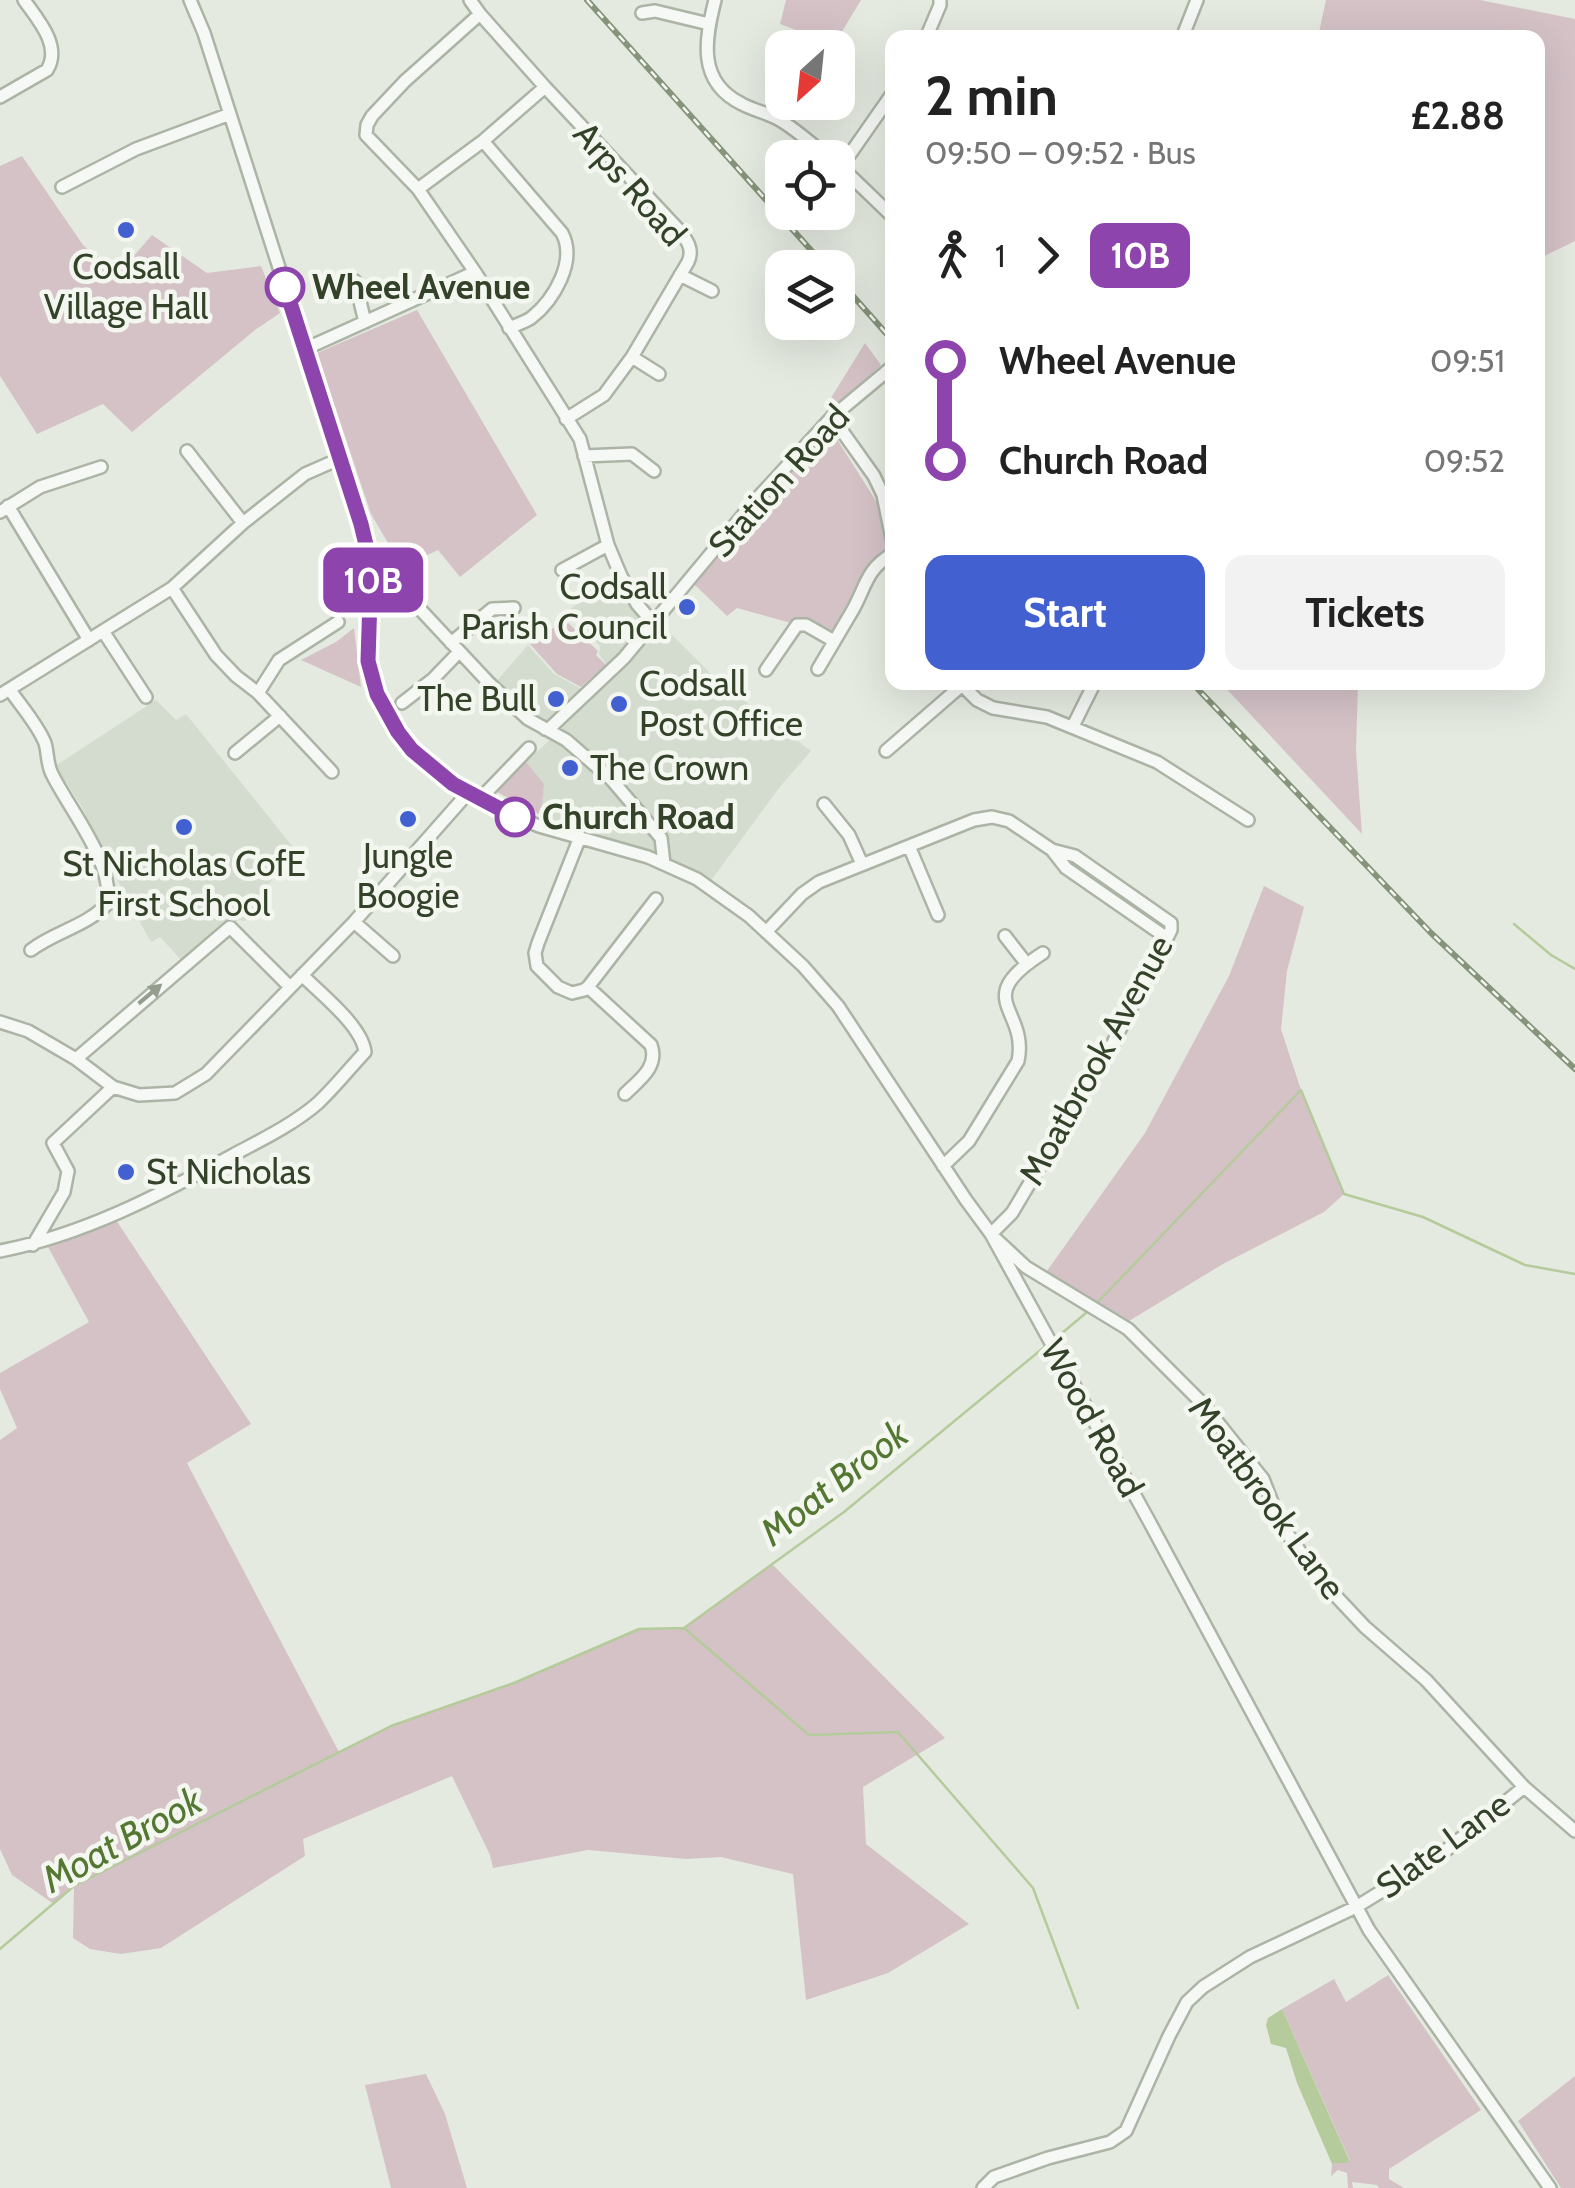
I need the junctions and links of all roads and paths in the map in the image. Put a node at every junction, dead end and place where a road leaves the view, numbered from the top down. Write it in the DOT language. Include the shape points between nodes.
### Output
graph roads {
  1 [pos="24,0"];
  2 [pos="190,0"];
  3 [pos="470,0"];
  4 [pos="715,0"];
  5 [pos="940,0"];
  6 [pos="1197,0"];
  7 [pos="642,13"];
  8 [pos="480,14"];
  9 [pos="709,24"];
  10 [pos="930,30"];
  11 [pos="1185,30"];
  12 [pos="545,87"];
  13 [pos="0,98"];
  14 [pos="885,103"];
  15 [pos="230,114"];
  16 [pos="806,140"];
  17 [pos="483,141"];
  18 [pos="855,144"];
  19 [pos="855,180"];
  20 [pos="62,187"];
  21 [pos="418,189"];
  22 [pos="885,209"];
  23 [pos="475,272"];
  24 [pos="680,274"];
  25 [pos="356,281"];
  26 [pos="712,291"];
  27 [pos="364,322"];
  28 [pos="509,328"];
  29 [pos="305,349"];
  30 [pos="632,357"];
  31 [pos="885,372"];
  32 [pos="659,374"];
  33 [pos="832,417"];
  34 [pos="566,419"];
  35 [pos="187,451"];
  36 [pos="584,456"];
  37 [pos="339,459"];
  38 [pos="92,467"];
  39 [pos="654,471"];
  40 [pos="885,499"];
  41 [pos="4,509"];
  42 [pos="244,523"];
  43 [pos="608,545"];
  44 [pos="885,559"];
  45 [pos="562,570"];
  46 [pos="374,578"];
  47 [pos="172,588"];
  48 [pos="514,608"];
  49 [pos="338,622"];
  50 [pos="654,624"];
  51 [pos="103,632"];
  52 [pos="89,640"];
  53 [pos="834,640"];
  54 [pos="455,648"];
  55 [pos="766,670"];
  56 [pos="818,670"];
  57 [pos="953,690"];
  58 [pos="966,690"];
  59 [pos="1092,690"];
  60 [pos="5,692"];
  61 [pos="258,693"];
  62 [pos="146,697"];
  63 [pos="402,703"];
  64 [pos="280,716"];
  65 [pos="1073,726"];
  66 [pos="544,730"];
  67 [pos="530,748"];
  68 [pos="886,751"];
  69 [pos="235,753"];
  70 [pos="332,772"];
  71 [pos="473,796"];
  72 [pos="824,804"];
  73 [pos="1248,820"];
  74 [pos="580,837"];
  75 [pos="910,846"];
  76 [pos="664,864"];
  77 [pos="862,864"];
  78 [pos="656,899"];
  79 [pos="938,915"];
  80 [pos="354,922"];
  81 [pos="766,932"];
  82 [pos="1005,936"];
  83 [pos="31,950"];
  84 [pos="1042,952"];
  85 [pos="393,956"];
  86 [pos="1026,963"];
  87 [pos="302,976"];
  88 [pos="588,986"];
  89 [pos="290,987"];
  90 [pos="0,1022"];
  91 [pos="76,1058"];
  92 [pos="113,1087"];
  93 [pos="625,1094"];
  94 [pos="943,1166"];
  95 [pos="990,1234"];
  96 [pos="33,1244"];
  97 [pos="0,1251"];
  98 [pos="1524,1786"];
  99 [pos="1575,1831"];
  100 [pos="1356,1907"];
  101 [pos="983,2188"];
  102 [pos="1550,2188"];
  1 -- 13 [label="street" via="54,49 52,63"];
  2 -- 15 [label="street, Wood Road"];
  3 -- 8 [label="street, Arps Road"];
  4 -- 9 [label="street"];
  5 -- 10 [label="street"];
  6 -- 11 [label="street"];
  7 -- 9 [label="street"];
  8 -- 12 [label="street, Arps Road"];
  8 -- 21 [label="street" via="405,80 367,124 369,139"];
  9 -- 16 [label="street" via="706,60 720,89"];
  12 -- 17 [label="street"];
  12 -- 24 [label="street, Arps Road" via="690,244"];
  14 -- 18 [label="street"];
  15 -- 20 [label="street" via="136,149"];
  15 -- 29 [label="street, Wood Road"];
  17 -- 21 [label="street"];
  17 -- 28 [label="street" via="568,244 556,292 530,319"];
  19 -- 22 [label="street"];
  21 -- 23 [label="street"];
  23 -- 27 [label="street"];
  23 -- 28 [label="street"];
  24 -- 26 [label="street"];
  24 -- 30 [label="street, Arps Road"];
  25 -- 27 [label="street"];
  27 -- 29 [label="street"];
  28 -- 34 [label="street"];
  29 -- 37 [label="street, Wood Road"];
  30 -- 32 [label="street"];
  30 -- 34 [label="street, Arps Road" via="604,396"];
  31 -- 33 [label="street, Station Road"];
  33 -- 40 [label="street"];
  33 -- 50 [label="street, Station Road"];
  34 -- 36 [label="street"];
  35 -- 42 [label="street"];
  36 -- 39 [label="street" via="632,454"];
  36 -- 43 [label="street"];
  37 -- 42 [label="street" via="305,474"];
  37 -- 46 [label="street, Wood Road"];
  38 -- 41 [label="street"];
  41 -- 52 [label="street"];
  42 -- 47 [label="street"];
  43 -- 45 [label="street"];
  43 -- 50 [label="street" via="620,576"];
  44 -- 53 [label="street" via="868,575"];
  46 -- 54 [label="street" via="404,591"];
  46 -- 71 [label="street, Wood Road" via="368,661 377,694 412,750"];
  47 -- 51 [label="street"];
  47 -- 61 [label="street" via="216,655"];
  48 -- 54 [label="street" via="492,608"];
  49 -- 61 [label="street" via="279,660"];
  50 -- 66 [label="street, Station Road"];
  51 -- 52 [label="street"];
  51 -- 62 [label="street"];
  52 -- 60 [label="street"];
  53 -- 55 [label="street" via="797,624"];
  53 -- 56 [label="street"];
  54 -- 63 [label="street" via="433,679"];
  54 -- 66 [label="street"];
  57 -- 68 [label="street"];
  58 -- 65 [label="street" via="993,708"];
  59 -- 65 [label="street"];
  60 -- 83 [label="street" via="44,740 50,772 91,843 108,891 98,913"];
  61 -- 64 [label="street"];
  64 -- 69 [label="street"];
  64 -- 70 [label="street"];
  65 -- 73 [label="street" via="1156,762"];
  66 -- 76 [label="street" via="611,779 661,838"];
  67 -- 71 [label="street"];
  71 -- 74 [label="street, Wood Road"];
  71 -- 80 [label="street"];
  72 -- 77 [label="street"];
  74 -- 76 [label="street, Wood Road"];
  74 -- 88 [label="street" via="535,960 564,991"];
  75 -- 77 [label="street, Moatbrook Avenue"];
  75 -- 79 [label="street"];
  75 -- 95 [label="street, Moatbrook Avenue" via="974,820 1009,822 1052,850 1075,856 1172,926 1113,1043 1012,1213"];
  76 -- 81 [label="street, Wood Road" via="711,888"];
  77 -- 81 [label="street, Moatbrook Avenue" via="811,886"];
  78 -- 88 [label="street"];
  80 -- 85 [label="street"];
  80 -- 87 [label="street"];
  81 -- 94 [label="street, Wood Road" via="838,1006"];
  82 -- 86 [label="street"];
  84 -- 86 [label="street"];
  86 -- 94 [label="street" via="1004,992 1021,1047 1018,1061 969,1142"];
  87 -- 89 [label="street"];
  87 -- 96 [label="street" via="342,1015 365,1052 316,1105 175,1186"];
  88 -- 93 [label="street" via="654,1053 652,1066"];
  91 -- 89 [label="street, one-way" via="230,927"];
  89 -- 92 [label="street" via="206,1074 176,1093 138,1095"];
  90 -- 91 [label="street"];
  91 -- 92 [label="street"];
  92 -- 96 [label="street" via="53,1143 68,1171 64,1192"];
  94 -- 95 [label="street, Wood Road"];
  95 -- 98 [label="street, Moatbrook Lane" via="1026,1266 1128,1329 1203,1404 1263,1479 1280,1524 1312,1569"];
  95 -- 100 [label="street, Wood Road"];
  96 -- 97 [label="street"];
  98 -- 99 [label="street, Slate Lane"];
  98 -- 100 [label="street, Slate Lane" via="1438,1856"];
  100 -- 101 [label="street, Slate Lane" via="1250,1957 1187,2002 1126,2131 1110,2142 994,2176"];
  100 -- 102 [label="street, Wood Road"];
}
